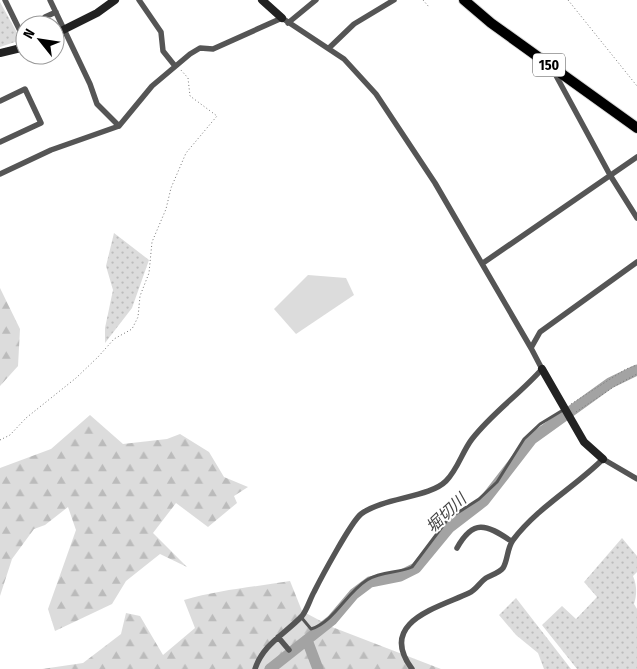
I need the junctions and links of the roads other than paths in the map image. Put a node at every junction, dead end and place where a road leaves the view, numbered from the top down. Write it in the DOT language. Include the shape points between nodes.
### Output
graph roads {
  1 [pos="5,0"];
  2 [pos="50,0"];
  3 [pos="115,0"];
  4 [pos="139,0"];
  5 [pos="262,0"];
  6 [pos="316,0"];
  7 [pos="394,0"];
  8 [pos="464,0"];
  9 [pos="56,12"];
  10 [pos="49,15"];
  11 [pos="57,15"];
  12 [pos="15,20"];
  13 [pos="285,21"];
  14 [pos="65,29"];
  15 [pos="65,34"];
  16 [pos="329,48"];
  17 [pos="15,49"];
  18 [pos="0,53"];
  19 [pos="176,65"];
  20 [pos="552,67"];
  21 [pos="0,100"];
  22 [pos="119,126"];
  23 [pos="637,128"];
  24 [pos="0,142"];
  25 [pos="637,157"];
  26 [pos="0,174"];
  27 [pos="610,175"];
  28 [pos="637,218"];
  29 [pos="637,262"];
  30 [pos="483,263"];
  31 [pos="531,348"];
  32 [pos="542,369"];
  33 [pos="565,408"];
  34 [pos="603,459"];
  35 [pos="637,469"];
  36 [pos="631,474"];
  37 [pos="637,478"];
  38 [pos="511,541"];
  39 [pos="457,548"];
  40 [pos="301,616"];
  41 [pos="278,636"];
  42 [pos="288,650"];
  43 [pos="255,669"];
  44 [pos="412,669"];
  1 -- 12 [label="street"];
  2 -- 9 [label="street"];
  3 -- 14 [label="street"];
  4 -- 19 [label="street" via="161,32 163,51"];
  5 -- 13 [label="street"];
  6 -- 13 [label="street"];
  7 -- 16 [label="street" via="354,24"];
  8 -- 20 [label="highway, 150"];
  9 -- 10 [label="street"];
  9 -- 11 [label="street"];
  13 -- 16 [label="street"];
  13 -- 19 [label="street" via="213,49 200,48"];
  15 -- 22 [label="street" via="97,104"];
  16 -- 30 [label="street" via="364,79 384,106"];
  17 -- 18 [label="street"];
  19 -- 22 [label="street" via="152,86"];
  20 -- 23 [label="highway, 150"];
  20 -- 27 [label="street"];
  21 -- 24 [label="street" via="24,89 41,123"];
  22 -- 26 [label="street" via="51,150"];
  25 -- 27 [label="street"];
  27 -- 28 [label="street"];
  27 -- 30 [label="street"];
  29 -- 31 [label="street" via="540,332"];
  30 -- 31 [label="street"];
  31 -- 32 [label="street"];
  32 -- 33 [label="street"];
  32 -- 40 [label="street" via="493,414 470,441 451,476 441,485 361,514"];
  33 -- 34 [label="street" via="584,442"];
  33 -- 40 [label="lane" via="524,439 497,482 480,499 448,519 412,567 381,573 368,580 322,626 311,629"];
  34 -- 36 [label="street"];
  34 -- 38 [label="street" via="536,514"];
  35 -- 36 [label="street"];
  36 -- 37 [label="street"];
  38 -- 39 [label="street" via="492,530 476,528 466,533"];
  38 -- 44 [label="street" via="499,572 485,579 472,592 431,608 410,623 400,646"];
  40 -- 41 [label="street"];
  41 -- 42 [label="street"];
  41 -- 43 [label="street" via="262,653"];
}
